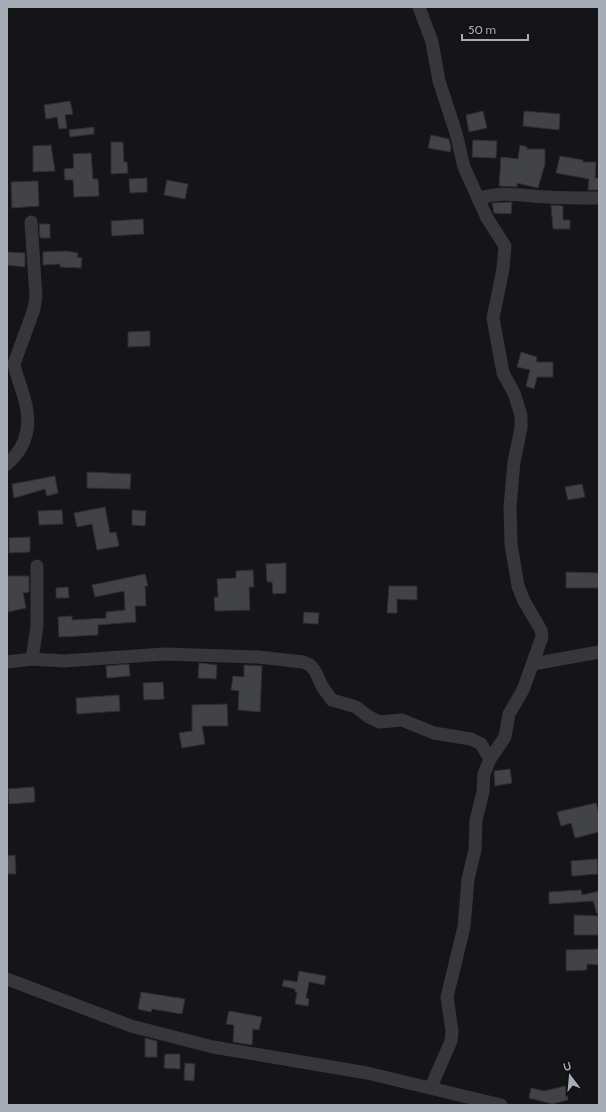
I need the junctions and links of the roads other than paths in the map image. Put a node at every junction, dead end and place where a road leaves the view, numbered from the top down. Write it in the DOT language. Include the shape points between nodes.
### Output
graph roads {
  1 [pos="419,7"];
  2 [pos="599,198"];
  3 [pos="478,199"];
  4 [pos="31,222"];
  5 [pos="7,464"];
  6 [pos="36,566"];
  7 [pos="599,652"];
  8 [pos="32,659"];
  9 [pos="7,662"];
  10 [pos="533,664"];
  11 [pos="490,759"];
  12 [pos="7,978"];
  13 [pos="431,1087"];
  14 [pos="501,1105"];
  1 -- 3 [label="street" via="432,42 439,81 464,166"];
  2 -- 3 [label="street" via="545,198 502,193"];
  3 -- 10 [label="street" via="505,246 493,318 503,372 514,393 521,415 510,506 511,544 518,586 541,630 540,643"];
  4 -- 5 [label="street" via="36,296 14,364 25,401 27,437 18,455"];
  6 -- 8 [label="street" via="37,626"];
  7 -- 10 [label="street"];
  8 -- 9 [label="street"];
  8 -- 11 [label="street" via="64,661 165,654 258,657 303,662 315,671 332,700 356,706 380,722 402,720 434,733 471,738 481,744"];
  10 -- 11 [label="street" via="523,690 509,714 505,737"];
  11 -- 13 [label="street" via="484,774 483,792 476,820 475,850 468,879 464,927 447,997 451,1041"];
  12 -- 13 [label="street" via="131,1026 213,1047 367,1073"];
  13 -- 14 [label="street"];
}
